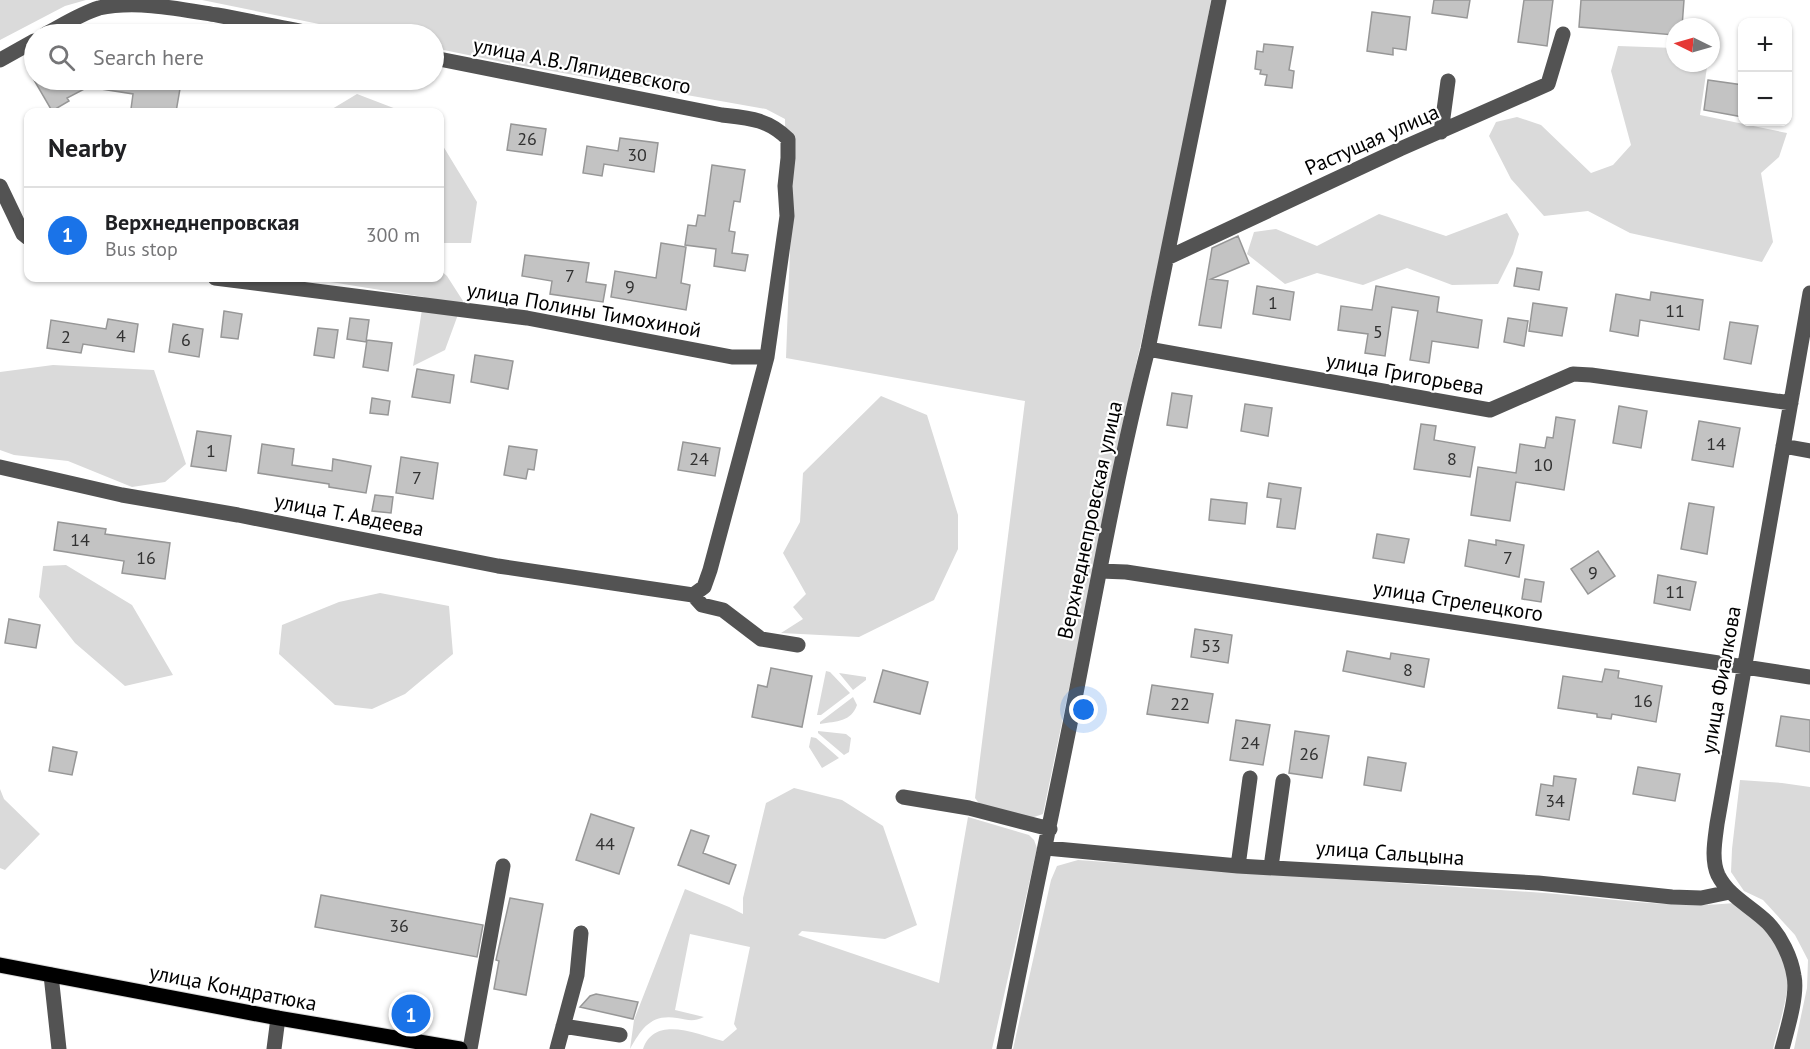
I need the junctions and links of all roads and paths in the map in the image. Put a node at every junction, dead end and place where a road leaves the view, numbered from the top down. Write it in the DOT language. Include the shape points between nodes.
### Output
graph roads {
  1 [pos="1219,0"];
  2 [pos="64,24"];
  3 [pos="263,24"];
  4 [pos="1563,34"];
  5 [pos="24,47"];
  6 [pos="0,60"];
  7 [pos="444,60"];
  8 [pos="1448,81"];
  9 [pos="1441,132"];
  10 [pos="0,186"];
  11 [pos="24,235"];
  12 [pos="1167,258"];
  13 [pos="246,282"];
  14 [pos="1810,292"];
  15 [pos="1148,349"];
  16 [pos="767,357"];
  17 [pos="1791,403"];
  18 [pos="1783,446"];
  19 [pos="1810,451"];
  20 [pos="0,467"];
  21 [pos="1100,571"];
  22 [pos="693,595"];
  23 [pos="798,645"];
  24 [pos="1744,666"];
  25 [pos="1810,677"];
  26 [pos="1250,778"];
  27 [pos="1283,781"];
  28 [pos="903,797"];
  29 [pos="1050,829"];
  30 [pos="1046,848"];
  31 [pos="502,866"];
  32 [pos="1238,866"];
  33 [pos="1271,867"];
  34 [pos="1730,892"];
  35 [pos="581,933"];
  36 [pos="0,965"];
  37 [pos="51,975"];
  38 [pos="278,1018"];
  39 [pos="563,1026"];
  40 [pos="620,1035"];
  41 [pos="59,1049"];
  42 [pos="274,1049"];
  43 [pos="460,1049"];
  44 [pos="470,1049"];
  45 [pos="557,1049"];
  46 [pos="1004,1049"];
  47 [pos="1782,1049"];
  1 -- 12 [label="street, Верхнеднепровская улица"];
  2 -- 3 [label="street" via="99,8 121,5 194,11"];
  4 -- 9 [label="street, Растущая улица" via="1548,84"];
  5 -- 6 [label="street"];
  7 -- 16 [label="street, улица А.В.Ляпидевского" via="755,119 788,139 787,216"];
  8 -- 9 [label="street"];
  9 -- 12 [label="street, Растущая улица"];
  10 -- 11 [label="street"];
  12 -- 15 [label="street, Верхнеднепровская улица"];
  13 -- 16 [label="street, улица Полины Тимохиной" via="528,318 732,357"];
  14 -- 17 [label="street, улица Фиалкова"];
  15 -- 17 [label="street, улица Григорьева" via="1490,411 1573,374"];
  15 -- 21 [label="street, Верхнеднепровская улица"];
  16 -- 22 [label="street" via="710,570 704,587"];
  17 -- 18 [label="street, улица Фиалкова"];
  18 -- 19 [label="street"];
  18 -- 24 [label="street, улица Фиалкова"];
  20 -- 22 [label="street, улица Т. Авдеева" via="122,495 498,566"];
  21 -- 24 [label="street, улица Стрелецкого"];
  21 -- 29 [label="street, Верхнеднепровская улица"];
  22 -- 23 [label="street" via="702,605 723,610 761,639"];
  24 -- 25 [label="street, улица Стрелецкого"];
  24 -- 34 [label="street, улица Фиалкова" via="1714,856 1718,874"];
  26 -- 32 [label="street"];
  27 -- 33 [label="street"];
  28 -- 29 [label="street" via="969,808"];
  29 -- 30 [label="street, Верхнеднепровская улица"];
  30 -- 32 [label="street, улица Сальцына"];
  30 -- 46 [label="street, Верхнеднепровская улица"];
  31 -- 44 [label="street"];
  32 -- 33 [label="street, улица Сальцына"];
  33 -- 34 [label="street, улица Сальцына" via="1672,897 1701,898"];
  34 -- 47 [label="street, улица Фиалкова" via="1768,923 1787,950 1795,978"];
  35 -- 39 [label="street" via="577,975"];
  36 -- 37 [label="main road, улица Кондратюка"];
  37 -- 38 [label="main road, улица Кондратюка"];
  37 -- 41 [label="street"];
  38 -- 42 [label="street"];
  38 -- 43 [label="main road, улица Кондратюка"];
  39 -- 40 [label="street"];
  39 -- 45 [label="street"];
}
